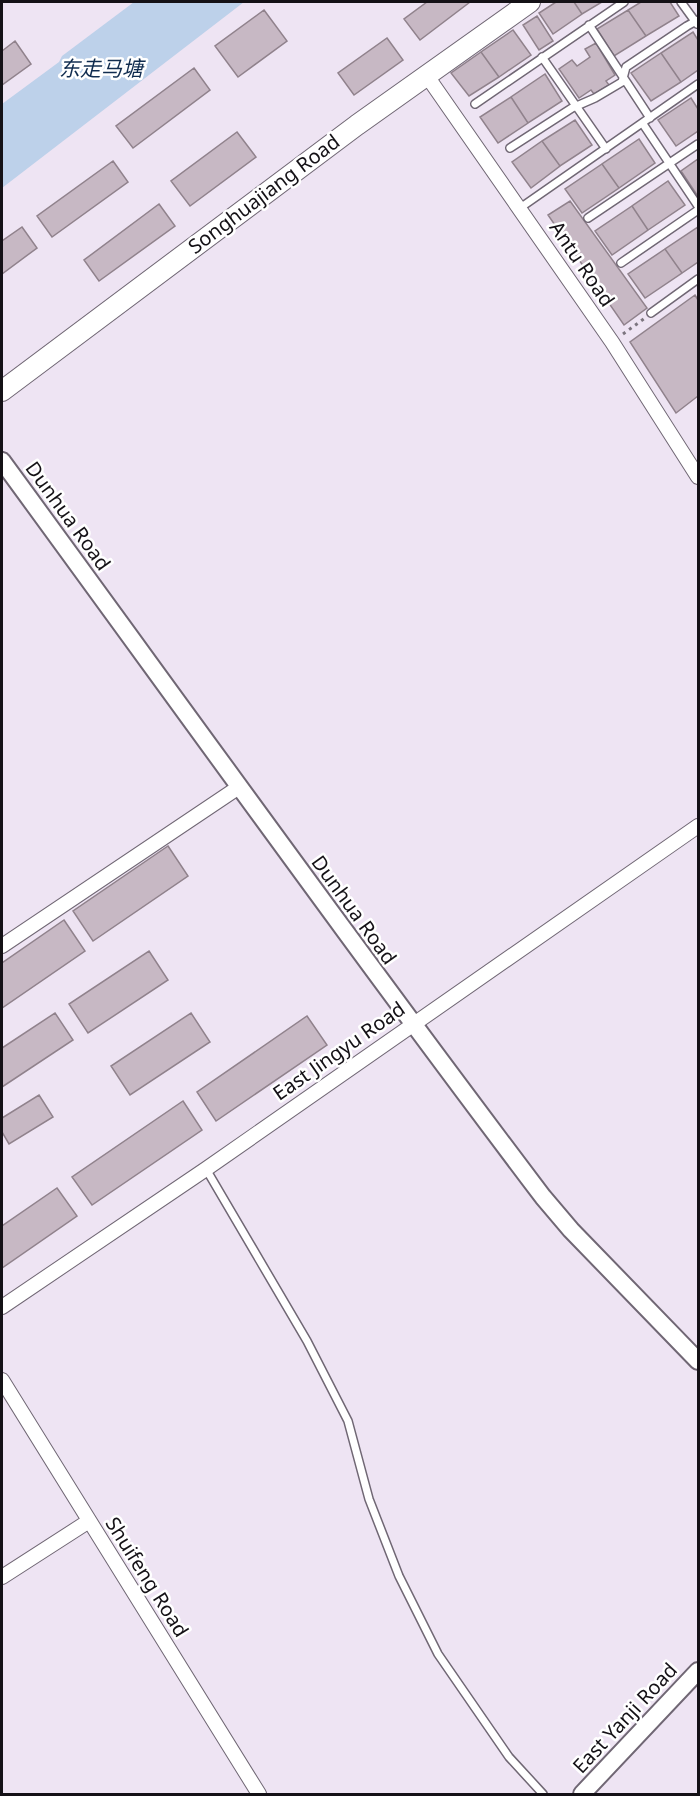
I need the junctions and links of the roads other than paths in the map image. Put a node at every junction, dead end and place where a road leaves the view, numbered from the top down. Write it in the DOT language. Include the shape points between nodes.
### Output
graph roads {
  1 [pos="531,2"];
  2 [pos="624,2"];
  3 [pos="681,2"];
  4 [pos="698,22"];
  5 [pos="589,25"];
  6 [pos="542,57"];
  7 [pos="624,75"];
  8 [pos="427,76"];
  9 [pos="699,84"];
  10 [pos="475,104"];
  11 [pos="575,107"];
  12 [pos="650,118"];
  13 [pos="643,124"];
  14 [pos="699,144"];
  15 [pos="510,148"];
  16 [pos="606,149"];
  17 [pos="669,163"];
  18 [pos="520,208"];
  19 [pos="699,208"];
  20 [pos="588,218"];
  21 [pos="621,263"];
  22 [pos="699,279"];
  23 [pos="651,313"];
  24 [pos="2,391"];
  25 [pos="2,461"];
  26 [pos="699,477"];
  27 [pos="239,788"];
  28 [pos="699,826"];
  29 [pos="2,946"];
  30 [pos="412,1024"];
  31 [pos="206,1169"];
  32 [pos="2,1307"];
  33 [pos="699,1361"];
  34 [pos="2,1380"];
  35 [pos="89,1521"];
  36 [pos="2,1576"];
  37 [pos="699,1671"];
  38 [pos="260,1794"];
  39 [pos="543,1794"];
  40 [pos="582,1794"];
  1 -- 8 [label="main road, Songhuajiang Road"];
  2 -- 5 [label="lane"];
  3 -- 4 [label="lane"];
  4 -- 7 [label="lane" via="626,67"];
  5 -- 6 [label="lane"];
  5 -- 7 [label="lane"];
  6 -- 10 [label="lane"];
  6 -- 11 [label="lane"];
  7 -- 11 [label="lane" via="622,82"];
  7 -- 12 [label="lane"];
  8 -- 18 [label="street, Antu Road"];
  8 -- 24 [label="main road, Songhuajiang Road"];
  9 -- 12 [label="lane"];
  11 -- 15 [label="lane"];
  11 -- 16 [label="lane"];
  12 -- 13 [label="lane"];
  13 -- 16 [label="lane"];
  13 -- 17 [label="lane"];
  14 -- 17 [label="lane"];
  16 -- 18 [label="lane"];
  17 -- 19 [label="lane"];
  17 -- 20 [label="lane"];
  18 -- 26 [label="street, Antu Road"];
  19 -- 21 [label="lane"];
  22 -- 23 [label="lane"];
  25 -- 27 [label="street, Dunhua Road"];
  27 -- 29 [label="street"];
  27 -- 30 [label="street, Dunhua Road"];
  28 -- 30 [label="street, East Jingyu Road"];
  30 -- 31 [label="street, East Jingyu Road"];
  30 -- 33 [label="street, Dunhua Road" via="571,1230"];
  31 -- 32 [label="street, East Jingyu Road"];
  31 -- 39 [label="lane" via="307,1341 348,1421 373,1510 399,1576 438,1654 509,1756"];
  34 -- 35 [label="street, Shuifeng Road"];
  35 -- 36 [label="street"];
  35 -- 38 [label="street, Shuifeng Road"];
  37 -- 40 [label="street, East Yanji Road"];
}
